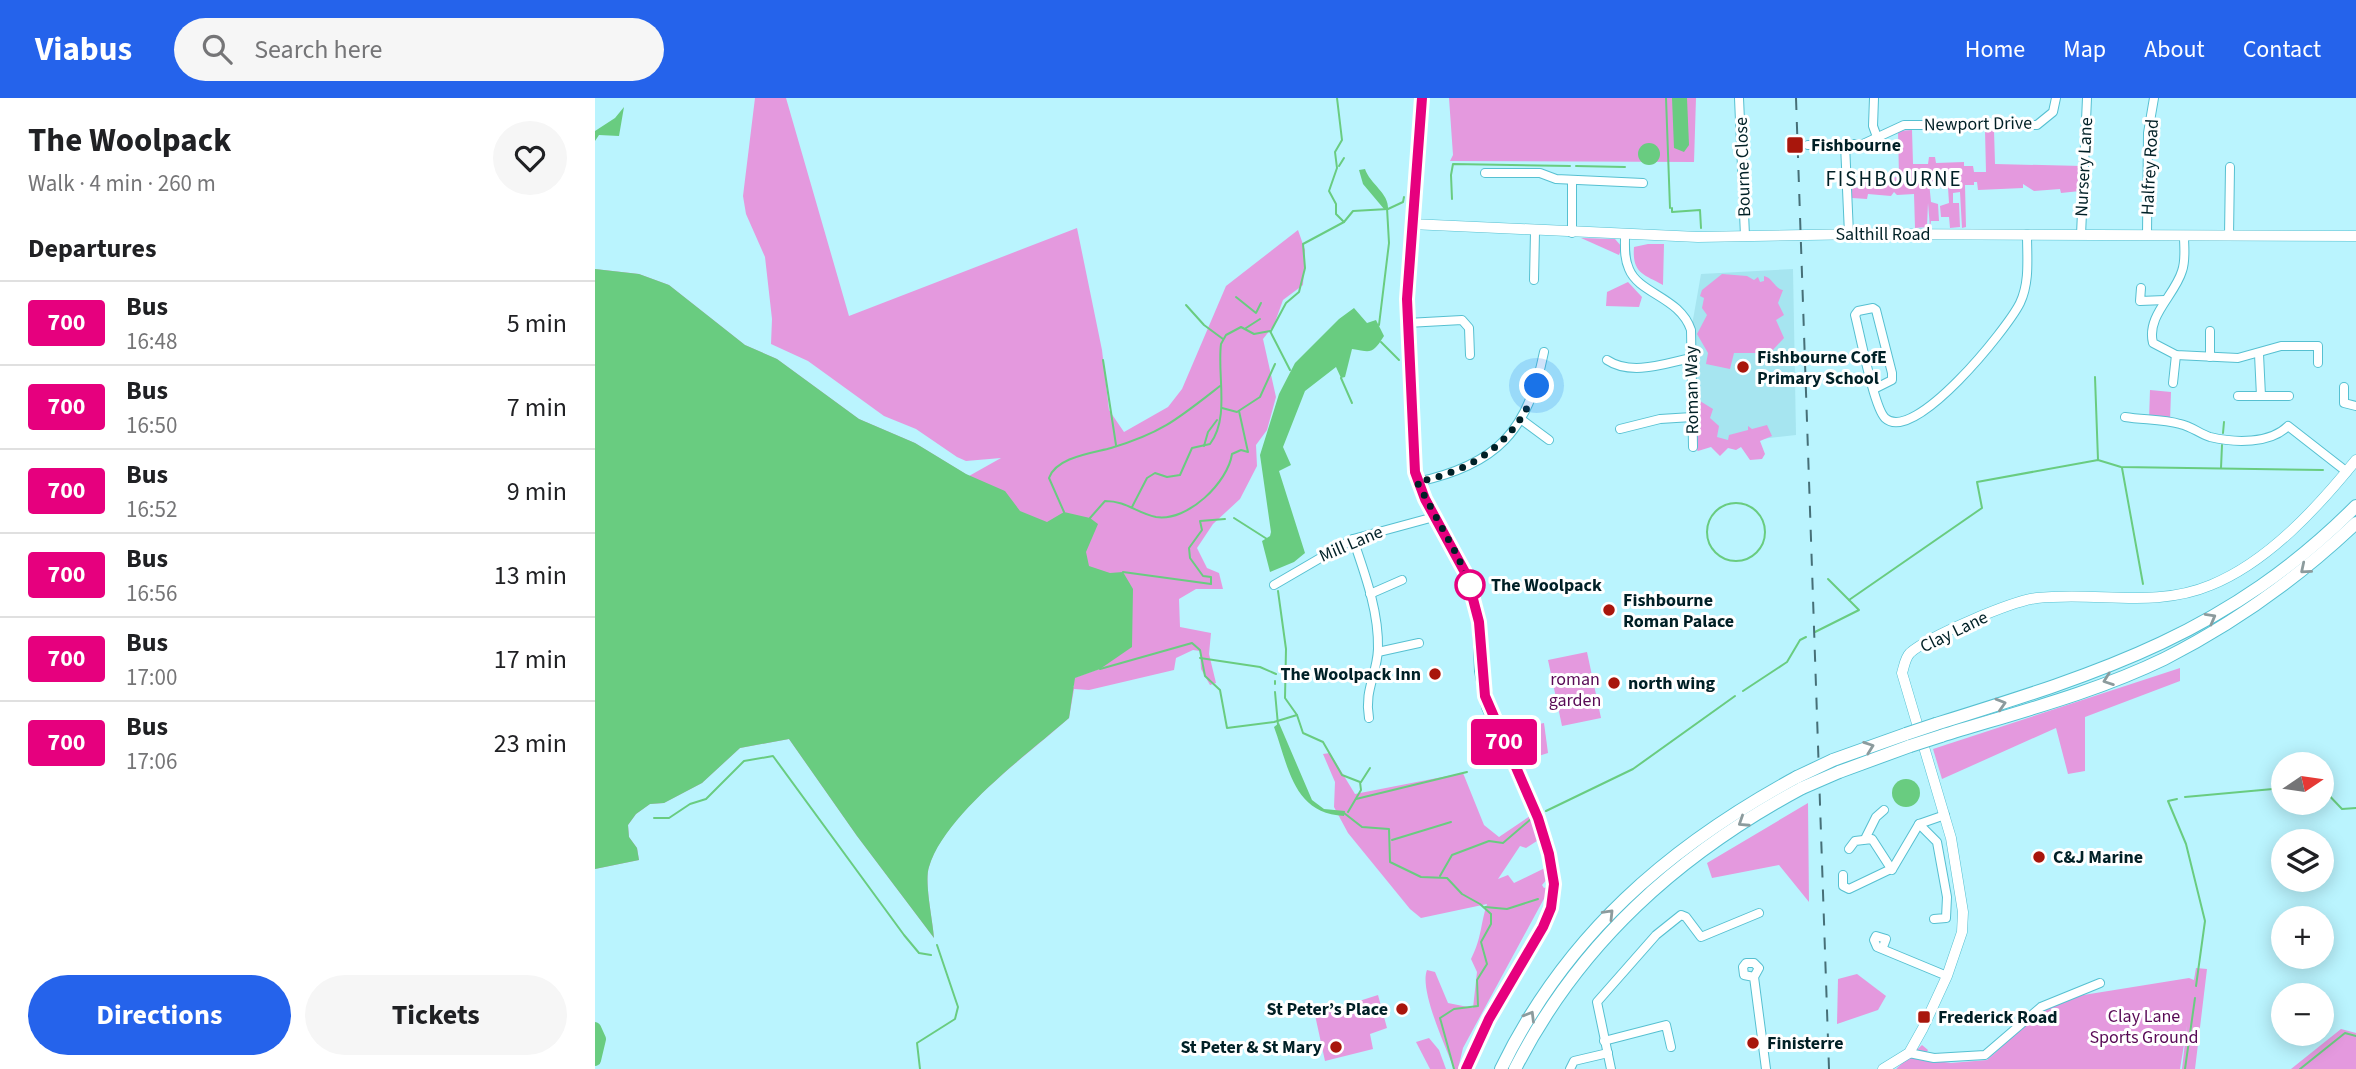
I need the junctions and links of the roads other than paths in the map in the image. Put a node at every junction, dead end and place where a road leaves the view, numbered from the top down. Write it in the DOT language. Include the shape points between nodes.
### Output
graph roads {
  1 [pos="1422,98"];
  2 [pos="1739,98"];
  3 [pos="1874,98"];
  4 [pos="2056,98"];
  5 [pos="2087,98"];
  6 [pos="2154,98"];
  7 [pos="1877,137"];
  8 [pos="1846,144"];
  9 [pos="1808,145"];
  10 [pos="2230,167"];
  11 [pos="1485,173"];
  12 [pos="1573,180"];
  13 [pos="1643,183"];
  14 [pos="1411,224"];
  15 [pos="1535,232"];
  16 [pos="1572,233"];
  17 [pos="1849,234"];
  18 [pos="2027,234"];
  19 [pos="2081,235"];
  20 [pos="2147,235"];
  21 [pos="1625,236"];
  22 [pos="1745,236"];
  23 [pos="2184,236"];
  24 [pos="2229,236"];
  25 [pos="2356,236"];
  26 [pos="1534,280"];
  27 [pos="2141,288"];
  28 [pos="2165,300"];
  29 [pos="1407,323"];
  30 [pos="2210,331"];
  31 [pos="1544,352"];
  32 [pos="2259,354"];
  33 [pos="1470,355"];
  34 [pos="2176,355"];
  35 [pos="2210,357"];
  36 [pos="1691,358"];
  37 [pos="1607,360"];
  38 [pos="2318,363"];
  39 [pos="2173,383"];
  40 [pos="2344,387"];
  41 [pos="1874,389"];
  42 [pos="2238,396"];
  43 [pos="2261,396"];
  44 [pos="2289,396"];
  45 [pos="2356,406"];
  46 [pos="1692,417"];
  47 [pos="2126,417"];
  48 [pos="1522,420"];
  49 [pos="1620,429"];
  50 [pos="1549,440"];
  51 [pos="1693,447"];
  52 [pos="2356,460"];
  53 [pos="2347,472"];
  54 [pos="1417,482"];
  55 [pos="2356,506"];
  56 [pos="1434,517"];
  57 [pos="2356,523"];
  58 [pos="1353,539"];
  59 [pos="1402,580"];
  60 [pos="1274,585"];
  61 [pos="1370,594"];
  62 [pos="1419,643"];
  63 [pos="1378,652"];
  64 [pos="1369,718"];
  65 [pos="1938,730"];
  66 [pos="1800,782"];
  67 [pos="1884,810"];
  68 [pos="1945,816"];
  69 [pos="1919,824"];
  70 [pos="1865,839"];
  71 [pos="1849,849"];
  72 [pos="1892,870"];
  73 [pos="1843,874"];
  74 [pos="1759,913"];
  75 [pos="1934,919"];
  76 [pos="1883,947"];
  77 [pos="1947,976"];
  78 [pos="1754,977"];
  79 [pos="2100,984"];
  80 [pos="1604,1041"];
  81 [pos="1671,1047"];
  82 [pos="1608,1053"];
  83 [pos="1909,1053"];
  84 [pos="1466,1069"];
  85 [pos="1501,1069"];
  86 [pos="1515,1069"];
  87 [pos="1570,1069"];
  88 [pos="1611,1069"];
  89 [pos="1766,1069"];
  90 [pos="1883,1069"];
  1 -- 14 [label="main road"];
  2 -- 22 [label="street, Bourne Close"];
  3 -- 7 [label="street"];
  4 -- 7 [label="street, Newport Drive" via="2053,113 2037,125 1904,125"];
  5 -- 19 [label="street, Nursery Lane"];
  6 -- 20 [label="street, Halfrey Road" via="2148,133"];
  7 -- 8 [label="street, Newport Drive" via="1863,144"];
  8 -- 9 [label="street, Newport Drive"];
  8 -- 17 [label="street"];
  10 -- 24 [label="street"];
  11 -- 12 [label="street" via="1496,178 1541,173"];
  12 -- 13 [label="street"];
  12 -- 16 [label="street"];
  14 -- 15 [label="street, Salthill Road"];
  14 -- 29 [label="main road"];
  15 -- 16 [label="street, Salthill Road"];
  15 -- 26 [label="street"];
  16 -- 21 [label="street, Salthill Road"];
  17 -- 18 [label="street, Salthill Road"];
  17 -- 22 [label="street, Salthill Road"];
  18 -- 19 [label="street, Salthill Road"];
  18 -- 41 [label="street" via="2027,279 2019,304 2002,332 1959,378 1927,410 1902,424 1883,416"];
  19 -- 20 [label="street, Salthill Road"];
  20 -- 23 [label="street, Salthill Road"];
  21 -- 22 [label="street, Salthill Road"];
  21 -- 36 [label="street, Roman Way" via="1625,256 1634,278 1688,321"];
  23 -- 24 [label="street, Salthill Road"];
  23 -- 28 [label="street" via="2182,273"];
  24 -- 25 [label="street, Salthill Road"];
  27 -- 28 [label="street" via="2140,301"];
  28 -- 34 [label="street" via="2151,336 2153,344"];
  29 -- 33 [label="street" via="1462,320 1469,328"];
  29 -- 54 [label="main road"];
  30 -- 35 [label="street"];
  31 -- 48 [label="street" via="1537,386"];
  32 -- 35 [label="street" via="2238,359"];
  32 -- 38 [label="street" via="2281,346 2318,346"];
  32 -- 43 [label="street"];
  34 -- 35 [label="street"];
  34 -- 39 [label="street"];
  36 -- 37 [label="street" via="1645,368 1617,367"];
  36 -- 46 [label="street, Roman Way"];
  40 -- 45 [label="street" via="2344,403"];
  41 -- 41 [label="street" via="1855,315 1873,308 1892,373 1892,380"];
  42 -- 43 [label="street"];
  43 -- 44 [label="street"];
  46 -- 49 [label="street"];
  46 -- 51 [label="street, Roman Way"];
  47 -- 53 [label="street" via="2180,424 2224,439 2269,439 2288,426"];
  48 -- 50 [label="street"];
  48 -- 54 [label="street" via="1489,454 1452,473"];
  52 -- 53 [label="street, Clay Lane"];
  53 -- 68 [label="street, Clay Lane" via="2274,544 2212,585 2148,600 2035,598 1961,625 1910,654 1902,673"];
  54 -- 56 [label="main road"];
  65 -- 55 [label="main road, one-way" via="2159,646 2262,586"];
  56 -- 58 [label="street, Mill Lane"];
  56 -- 84 [label="main road" via="1467,576 1479,622 1485,696 1538,818 1554,884 1543,927 1489,1019"];
  57 -- 65 [label="main road, one-way" via="2269,597 2162,659 2056,700"];
  58 -- 60 [label="street, Mill Lane"];
  58 -- 61 [label="street"];
  59 -- 61 [label="street"];
  61 -- 63 [label="street"];
  62 -- 63 [label="street"];
  63 -- 64 [label="street" via="1366,699"];
  65 -- 66 [label="main road, bridge"];
  85 -- 66 [label="main road, one-way" via="1564,965 1626,896 1720,821"];
  66 -- 86 [label="main road, one-way" via="1717,839 1638,902 1574,973"];
  67 -- 70 [label="street"];
  68 -- 69 [label="street"];
  68 -- 77 [label="street, Clay Lane" via="1963,912 1962,932"];
  69 -- 72 [label="street"];
  69 -- 75 [label="street" via="1937,842 1947,897 1945,919"];
  70 -- 71 [label="street" via="1855,841"];
  70 -- 72 [label="street" via="1877,843"];
  72 -- 73 [label="street" via="1849,889 1843,886"];
  74 -- 80 [label="street" via="1701,937 1686,917 1676,917 1597,1002"];
  76 -- 77 [label="street"];
  77 -- 83 [label="street, Clay Lane"];
  78 -- 89 [label="street"];
  79 -- 83 [label="street" via="2041,1007 1985,1055 1934,1058"];
  80 -- 81 [label="street" via="1666,1025"];
  80 -- 82 [label="street"];
  82 -- 87 [label="street" via="1574,1061"];
  82 -- 88 [label="street"];
  83 -- 90 [label="street"];
}
